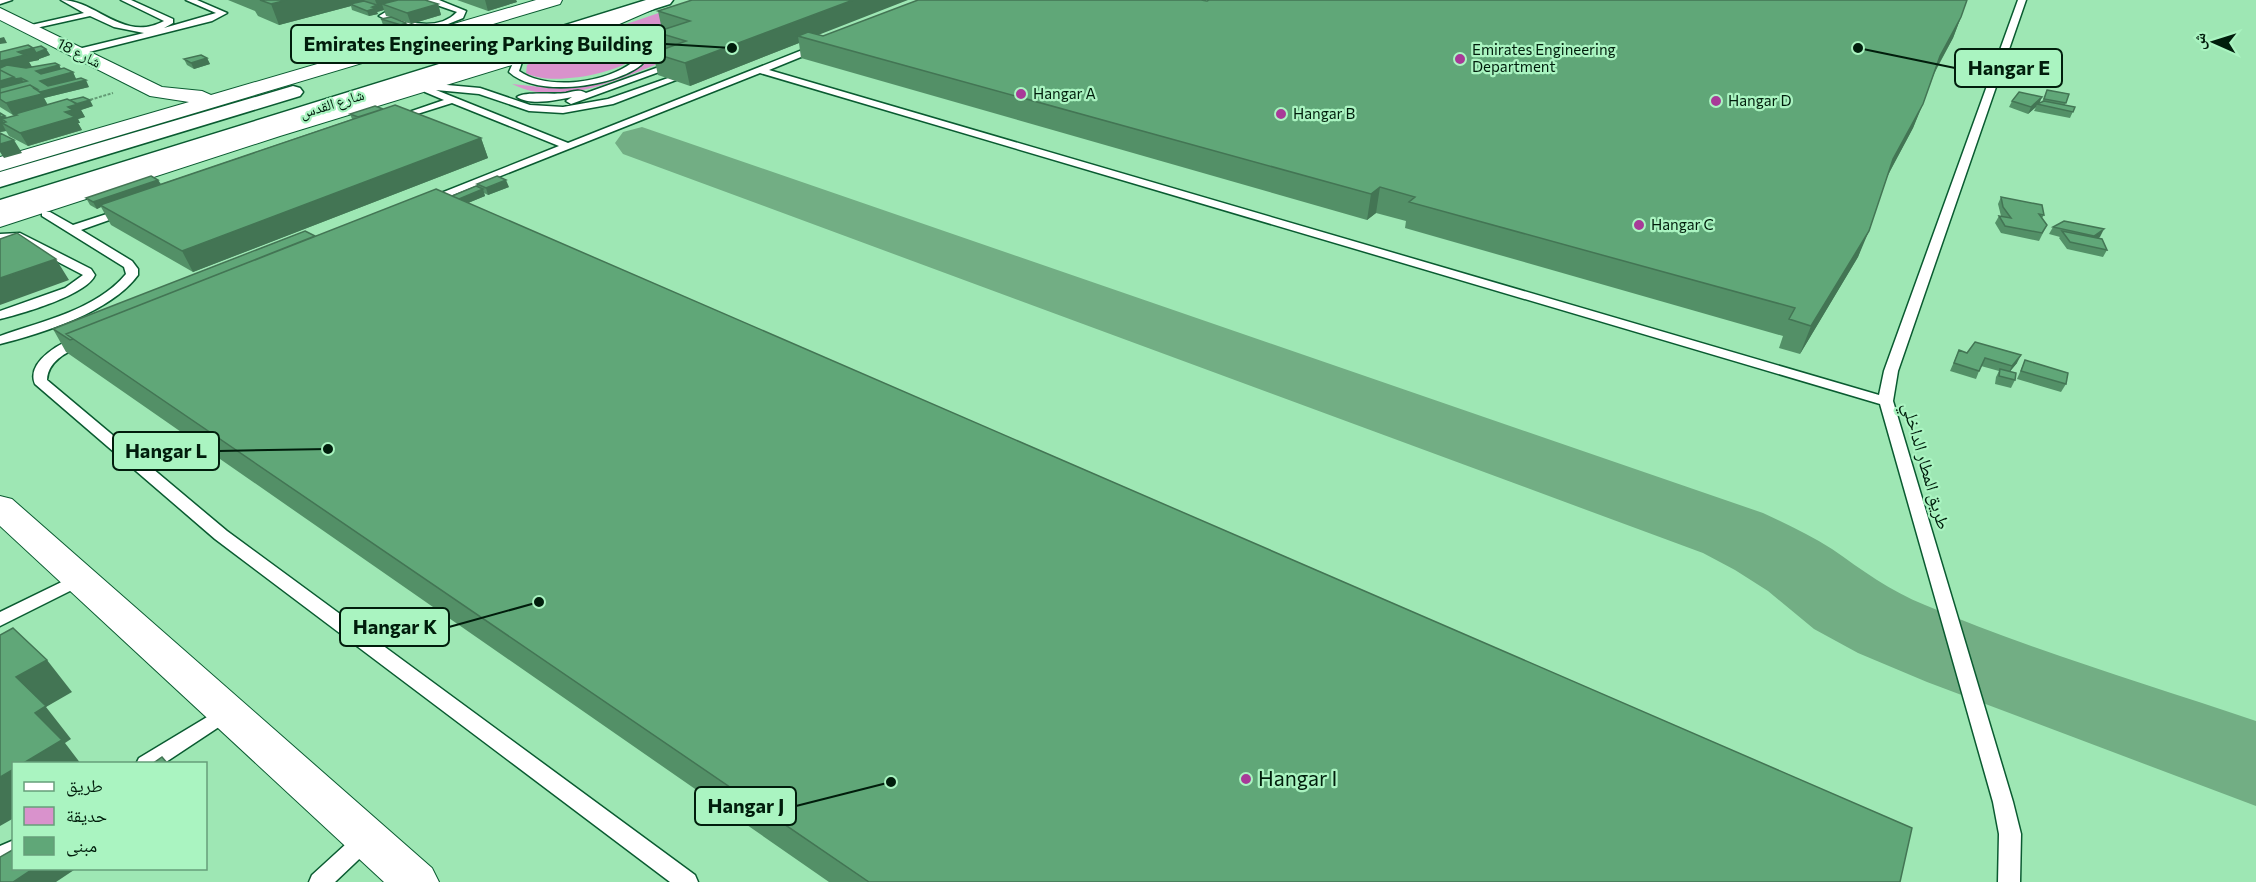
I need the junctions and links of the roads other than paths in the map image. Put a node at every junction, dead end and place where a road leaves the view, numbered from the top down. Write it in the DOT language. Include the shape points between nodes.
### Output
graph roads {
  1 [pos="65,0"];
  2 [pos="125,0"];
  3 [pos="190,0"];
  4 [pos="433,0"];
  5 [pos="554,0"];
  6 [pos="599,0"];
  7 [pos="2022,0"];
  8 [pos="0,2"];
  9 [pos="657,2"];
  10 [pos="466,3"];
  11 [pos="452,7"];
  12 [pos="5,13"];
  13 [pos="93,13"];
  14 [pos="686,19"];
  15 [pos="30,28"];
  16 [pos="433,31"];
  17 [pos="837,39"];
  18 [pos="77,52"];
  19 [pos="520,56"];
  20 [pos="680,60"];
  21 [pos="760,70"];
  22 [pos="666,78"];
  23 [pos="447,79"];
  24 [pos="423,86"];
  25 [pos="150,89"];
  26 [pos="234,94"];
  27 [pos="453,100"];
  28 [pos="414,112"];
  29 [pos="138,122"];
  30 [pos="567,146"];
  31 [pos="0,164"];
  32 [pos="0,180"];
  33 [pos="418,205"];
  34 [pos="138,206"];
  35 [pos="0,208"];
  36 [pos="46,214"];
  37 [pos="0,220"];
  38 [pos="71,230"];
  39 [pos="0,238"];
  40 [pos="0,315"];
  41 [pos="97,333"];
  42 [pos="0,340"];
  43 [pos="1886,401"];
  44 [pos="0,507"];
  45 [pos="80,579"];
  46 [pos="0,621"];
  47 [pos="228,712"];
  48 [pos="149,762"];
  49 [pos="367,838"];
  50 [pos="320,882"];
  51 [pos="416,882"];
  52 [pos="687,882"];
  53 [pos="2009,882"];
  1 -- 13 [label="lane"];
  2 -- 13 [label="lane" via="170,21 154,28 129,30"];
  3 -- 18 [label="lane" via="224,14"];
  4 -- 11 [label="lane"];
  4 -- 16 [label="lane" via="383,16"];
  5 -- 16 [label="street"];
  6 -- 32 [label="main road, شارع القدس"];
  7 -- 43 [label="lane, طريق المطار الداخلي" via="1891,371"];
  8 -- 12 [label="lane"];
  9 -- 19 [label="street"];
  9 -- 35 [label="main road, شارع القدس"];
  10 -- 11 [label="lane"];
  11 -- 16 [label="lane" via="462,13"];
  12 -- 15 [label="street, شارع 18"];
  13 -- 15 [label="lane"];
  14 -- 19 [label="lane" via="658,31 643,57 631,68 588,81 528,81 514,72"];
  15 -- 18 [label="street, شارع 18"];
  16 -- 26 [label="street"];
  17 -- 21 [label="lane"];
  18 -- 25 [label="street, شارع 18"];
  19 -- 23 [label="street"];
  20 -- 23 [label="lane" via="572,100 544,103 488,86"];
  21 -- 30 [label="lane"];
  21 -- 43 [label="lane"];
  22 -- 24 [label="lane" via="618,100 563,110 539,110 480,91"];
  23 -- 24 [label="street"];
  24 -- 27 [label="lane"];
  24 -- 37 [label="street"];
  25 -- 26 [label="street, شارع 18" via="187,96"];
  25 -- 29 [label="street" via="160,101"];
  26 -- 29 [label="street"];
  27 -- 28 [label="lane"];
  27 -- 30 [label="lane"];
  29 -- 31 [label="street"];
  30 -- 33 [label="lane"];
  34 -- 38 [label="lane"];
  36 -- 38 [label="lane"];
  38 -- 42 [label="lane" via="128,264 132,275 128,282 93,305"];
  39 -- 40 [label="lane" via="20,237 89,275 69,291"];
  41 -- 52 [label="lane" via="54,355 39,373 40,381 221,535"];
  43 -- 53 [label="lane, طريق المطار الداخلي" via="2003,802 2010,834"];
  44 -- 45 [label="street"];
  45 -- 46 [label="lane"];
  45 -- 47 [label="street"];
  47 -- 48 [label="lane"];
  47 -- 49 [label="street"];
  49 -- 50 [label="lane"];
  49 -- 51 [label="street"];
}
